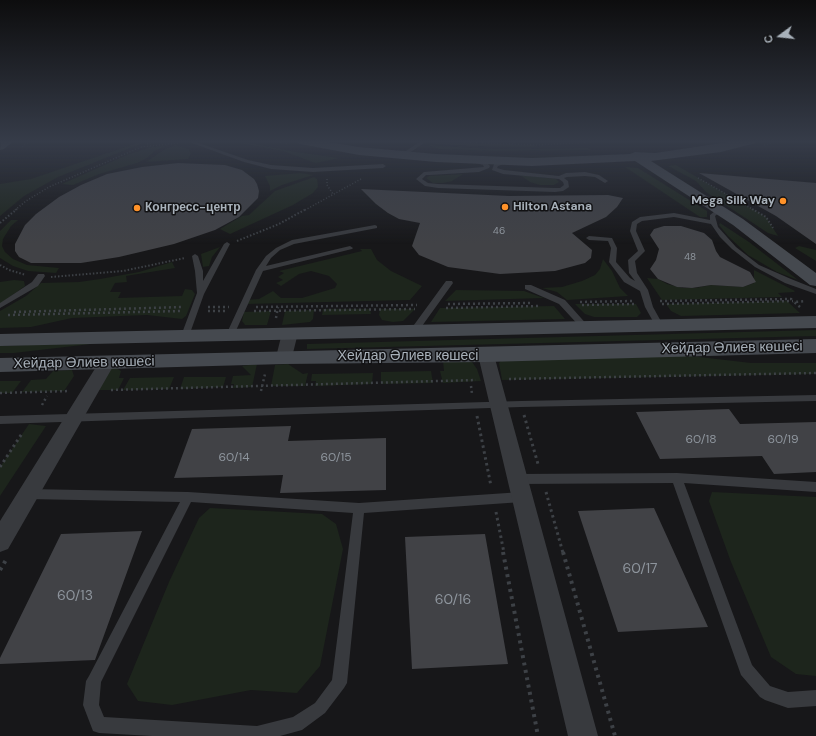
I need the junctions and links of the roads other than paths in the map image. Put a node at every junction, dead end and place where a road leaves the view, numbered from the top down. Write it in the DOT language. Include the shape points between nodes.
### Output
graph roads {
  1 [pos="423,175"];
  2 [pos="535,175"];
  3 [pos="565,175"];
  4 [pos="593,175"];
  5 [pos="661,175"];
  6 [pos="560,178"];
  7 [pos="605,181"];
  8 [pos="716,216"];
  9 [pos="375,227"];
  10 [pos="589,238"];
  11 [pos="227,244"];
  12 [pos="350,248"];
  13 [pos="195,256"];
  14 [pos="260,270"];
  15 [pos="41,276"];
  16 [pos="816,281"];
  17 [pos="449,283"];
  18 [pos="528,287"];
  19 [pos="644,290"];
  20 [pos="816,292"];
  21 [pos="200,294"];
  22 [pos="0,306"];
  23 [pos="810,317"];
  24 [pos="660,325"];
  25 [pos="283,327"];
  26 [pos="586,327"];
  27 [pos="414,331"];
  28 [pos="230,335"];
  29 [pos="185,336"];
  30 [pos="0,340"];
  31 [pos="816,346"];
  32 [pos="714,348"];
  33 [pos="486,355"];
  34 [pos="284,357"];
  35 [pos="816,357"];
  36 [pos="107,363"];
  37 [pos="0,365"];
  38 [pos="816,398"];
  39 [pos="498,405"];
  40 [pos="73,418"];
  41 [pos="0,420"];
  42 [pos="678,478"];
  43 [pos="816,487"];
  44 [pos="520,488"];
  45 [pos="28,494"];
  46 [pos="188,497"];
  47 [pos="359,508"];
  48 [pos="8,516"];
  49 [pos="0,542"];
  50 [pos="816,698"];
  51 [pos="582,736"];
  1 -- 6 [label="lane" via="419,179 431,186 562,190 567,186"];
  2 -- 6 [label="lane"];
  3 -- 6 [label="lane"];
  4 -- 7 [label="lane"];
  5 -- 8 [label="street"];
  8 -- 16 [label="street" via="782,254"];
  8 -- 19 [label="lane" via="674,215 640,219 634,223 633,231 642,251 631,260 633,273"];
  8 -- 20 [label="lane" via="722,236 757,266 788,282"];
  9 -- 14 [label="lane" via="292,242 268,257"];
  10 -- 19 [label="lane" via="610,239 614,248 612,262 627,280"];
  11 -- 21 [label="lane"];
  12 -- 14 [label="lane"];
  13 -- 21 [label="lane" via="199,271"];
  14 -- 28 [label="lane"];
  15 -- 22 [label="lane" via="34,284"];
  17 -- 27 [label="lane"];
  18 -- 26 [label="lane" via="563,304"];
  19 -- 24 [label="lane"];
  21 -- 29 [label="lane"];
  23 -- 24 [label="street, Хейдар Әлиев көшесі"];
  24 -- 26 [label="street, Хейдар Әлиев көшесі"];
  25 -- 27 [label="street, Хейдар Әлиев көшесі"];
  25 -- 28 [label="street, Хейдар Әлиев көшесі"];
  25 -- 34 [label="street"];
  26 -- 27 [label="street, Хейдар Әлиев көшесі"];
  28 -- 29 [label="street, Хейдар Әлиев көшесі"];
  29 -- 30 [label="street, Хейдар Әлиев көшесі"];
  31 -- 32 [label="street, Хейдар Әлиев көшесі"];
  32 -- 33 [label="street, Хейдар Әлиев көшесі"];
  32 -- 35 [label="street" via="769,357"];
  33 -- 34 [label="street, Хейдар Әлиев көшесі"];
  33 -- 39 [label="street" via="481,383"];
  34 -- 36 [label="street, Хейдар Әлиев көшесі"];
  36 -- 37 [label="street, Хейдар Әлиев көшесі"];
  36 -- 40 [label="street"];
  38 -- 39 [label="lane"];
  39 -- 40 [label="lane"];
  39 -- 44 [label="street"];
  40 -- 41 [label="lane"];
  40 -- 45 [label="street"];
  42 -- 43 [label="lane"];
  42 -- 44 [label="lane" via="542,479"];
  42 -- 50 [label="lane" via="746,670 765,692 788,700"];
  44 -- 47 [label="lane" via="493,498"];
  44 -- 51 [label="street"];
  45 -- 46 [label="lane"];
  45 -- 48 [label="street"];
  46 -- 47 [label="lane"];
  46 -- 47 [label="lane" via="94,681 90,705 99,725 257,734 296,724 320,708 339,684"];
  48 -- 49 [label="street"];
}
